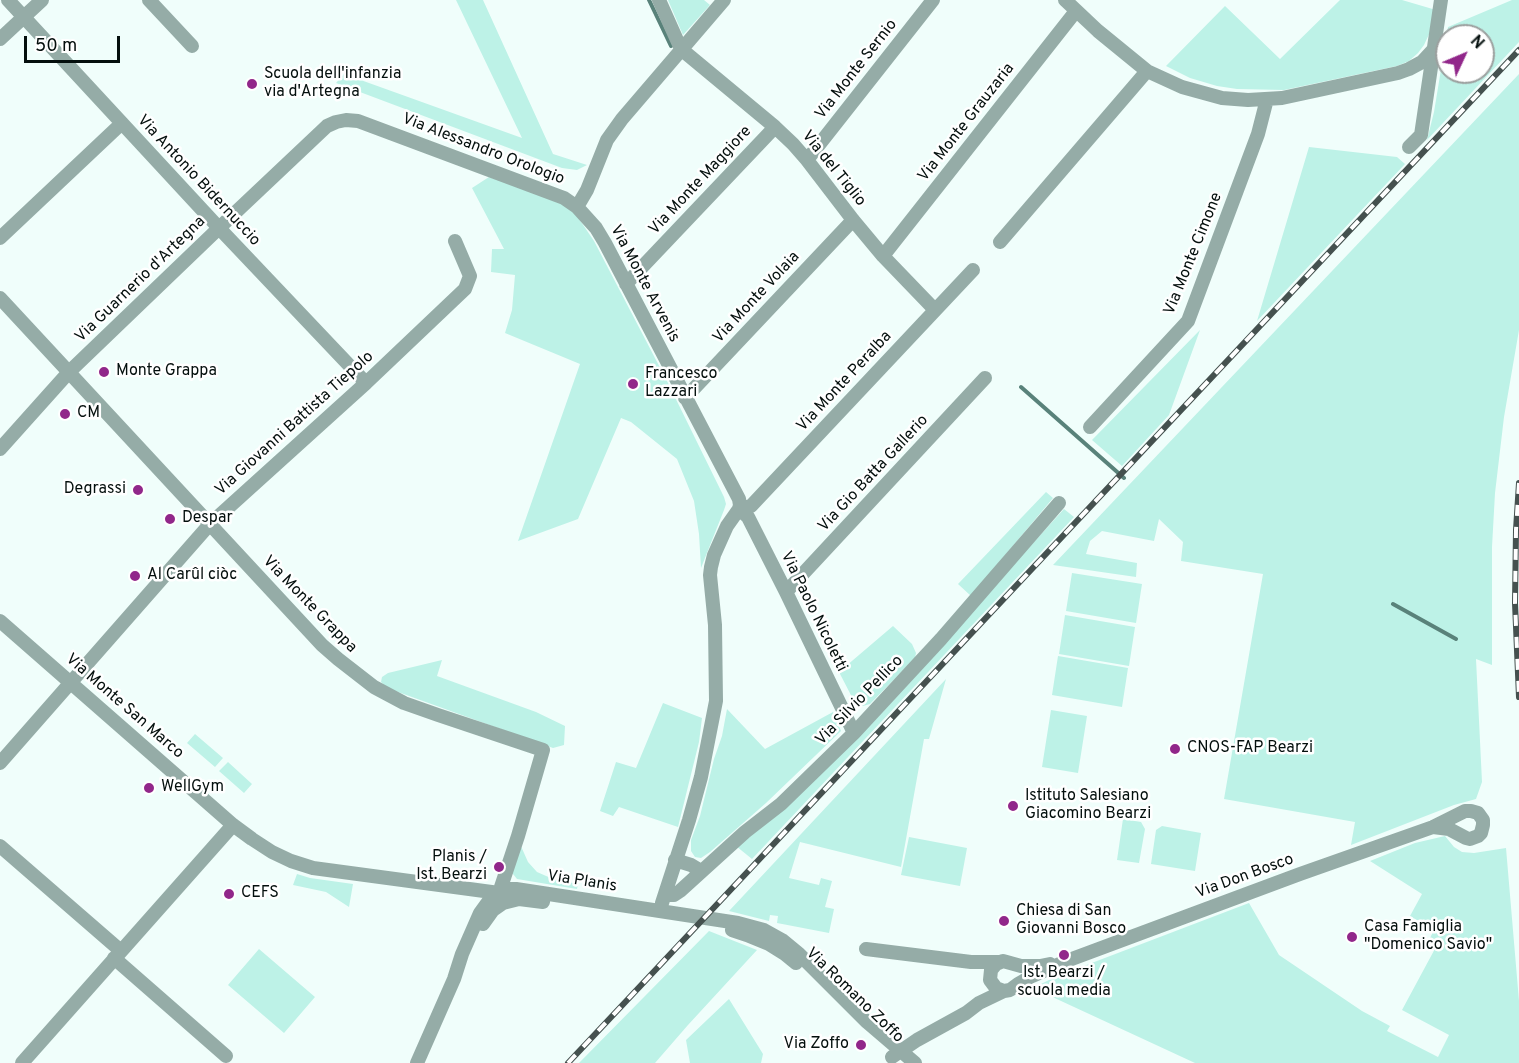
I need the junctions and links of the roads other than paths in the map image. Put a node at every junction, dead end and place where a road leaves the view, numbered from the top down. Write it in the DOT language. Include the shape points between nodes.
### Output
graph roads {
  1 [pos="8,0"];
  2 [pos="42,0"];
  3 [pos="149,0"];
  4 [pos="658,0"];
  5 [pos="723,0"];
  6 [pos="933,0"];
  7 [pos="1065,0"];
  8 [pos="1441,0"];
  9 [pos="1076,10"];
  10 [pos="24,17"];
  11 [pos="0,39"];
  12 [pos="192,46"];
  13 [pos="681,49"];
  14 [pos="1434,49"];
  15 [pos="1147,71"];
  16 [pos="1267,99"];
  17 [pos="340,120"];
  18 [pos="122,123"];
  19 [pos="775,127"];
  20 [pos="1409,147"];
  21 [pos="807,160"];
  22 [pos="577,207"];
  23 [pos="853,220"];
  24 [pos="219,228"];
  25 [pos="0,238"];
  26 [pos="455,241"];
  27 [pos="1000,242"];
  28 [pos="883,256"];
  29 [pos="973,270"];
  30 [pos="626,284"];
  31 [pos="0,298"];
  32 [pos="935,310"];
  33 [pos="69,372"];
  34 [pos="986,378"];
  35 [pos="366,383"];
  36 [pos="685,398"];
  37 [pos="1090,427"];
  38 [pos="0,449"];
  39 [pos="1059,503"];
  40 [pos="739,509"];
  41 [pos="210,524"];
  42 [pos="786,592"];
  43 [pos="0,621"];
  44 [pos="71,682"];
  45 [pos="854,733"];
  46 [pos="0,763"];
  47 [pos="233,825"];
  48 [pos="1433,827"];
  49 [pos="0,846"];
  50 [pos="675,860"];
  51 [pos="701,871"];
  52 [pos="664,895"];
  53 [pos="501,898"];
  54 [pos="659,914"];
  55 [pos="866,949"];
  56 [pos="117,955"];
  57 [pos="1069,960"];
  58 [pos="970,962"];
  59 [pos="999,962"];
  60 [pos="1015,965"];
  61 [pos="990,980"];
  62 [pos="1018,984"];
  63 [pos="1004,991"];
  64 [pos="980,1003"];
  65 [pos="226,1056"];
  66 [pos="898,1057"];
  67 [pos="22,1063"];
  68 [pos="417,1063"];
  69 [pos="915,1063"];
  1 -- 10 [label="street, Via Antonio Bidernuccio"];
  2 -- 10 [label="street"];
  3 -- 12 [label="street"];
  4 -- 13 [label="street, Via del Tiglio"];
  5 -- 13 [label="street"];
  6 -- 21 [label="street, Via Monte Sernio"];
  7 -- 9 [label="street"];
  8 -- 14 [label="street"];
  9 -- 15 [label="street"];
  9 -- 28 [label="street, Via Monte Grauzaria"];
  10 -- 11 [label="street"];
  10 -- 18 [label="street, Via Antonio Bidernuccio"];
  13 -- 19 [label="street, Via del Tiglio"];
  13 -- 22 [label="street" via="607,140"];
  14 -- 16 [label="street" via="1422,62 1398,73"];
  14 -- 20 [label="street" via="1421,135"];
  15 -- 16 [label="street" via="1182,87 1222,98"];
  15 -- 27 [label="street"];
  16 -- 37 [label="street, Via Monte Cimone" via="1258,134 1188,321"];
  17 -- 22 [label="street, Via Alessandro Orologio" via="358,121 564,198"];
  17 -- 24 [label="street, Via Guarnerio d'Artegna" via="327,126"];
  18 -- 24 [label="street, Via Antonio Bidernuccio"];
  18 -- 25 [label="street"];
  19 -- 21 [label="street, Via del Tiglio"];
  19 -- 30 [label="street, Via Monte Maggiore"];
  21 -- 23 [label="street, Via del Tiglio"];
  22 -- 30 [label="street, Via Monte Arvenis" via="596,228"];
  23 -- 28 [label="street, Via del Tiglio"];
  23 -- 36 [label="street, Via Monte Volaia"];
  24 -- 33 [label="street, Via Guarnerio d'Artegna"];
  24 -- 35 [label="street, Via Antonio Bidernuccio"];
  26 -- 35 [label="street, Via Giovanni Battista Tiepolo" via="470,276 465,289"];
  28 -- 32 [label="street, Via del Tiglio"];
  29 -- 32 [label="street, Via Monte Peralba"];
  30 -- 36 [label="street, Via Monte Arvenis"];
  31 -- 33 [label="street, Via Monte Grappa"];
  32 -- 40 [label="street, Via Monte Peralba" via="751,506"];
  33 -- 38 [label="street, Via Guarnerio d'Artegna"];
  33 -- 41 [label="street, Via Monte Grappa"];
  34 -- 42 [label="street, Via Gio Batta Gallerio"];
  35 -- 41 [label="street, Via Giovanni Battista Tiepolo"];
  36 -- 40 [label="street, Via Monte Arvenis" via="739,499"];
  39 -- 45 [label="street, Via Silvio Pellico"];
  40 -- 42 [label="street, Via Paolo Nicoletti" via="748,517"];
  40 -- 50 [label="street" via="727,526 711,567 716,701 701,777"];
  41 -- 44 [label="street, Via Giovanni Battista Tiepolo"];
  41 -- 53 [label="street, Via Monte Grappa" via="322,645 374,687 438,716 543,750"];
  42 -- 45 [label="street, Via Paolo Nicoletti"];
  43 -- 44 [label="street, Via Monte San Marco"];
  44 -- 46 [label="street, Via Giovanni Battista Tiepolo"];
  44 -- 47 [label="street, Via Monte San Marco"];
  45 -- 51 [label="street, Via Silvio Pellico" via="781,804"];
  47 -- 53 [label="street, Via Monte San Marco" via="272,852 313,868"];
  47 -- 56 [label="street"];
  48 -- 57 [label="street, Via Don Bosco"];
  49 -- 56 [label="street"];
  50 -- 51 [label="street"];
  50 -- 52 [label="street"];
  51 -- 52 [label="street, Via Silvio Pellico" via="674,895"];
  52 -- 54 [label="street"];
  53 -- 54 [label="street, Via Planis" via="509,889 516,889"];
  53 -- 68 [label="street" via="454,979"];
  54 -- 66 [label="street, Via Romano Zoffo" via="738,931 785,954 867,1035"];
  54 -- 66 [label="street, Via Romano Zoffo" via="738,923 782,940"];
  55 -- 58 [label="street, Via Don Bosco"];
  56 -- 65 [label="street"];
  56 -- 67 [label="street"];
  57 -- 60 [label="street, Via Don Bosco" via="1041,966"];
  57 -- 62 [label="street, Via Don Bosco"];
  58 -- 59 [label="street, Via Don Bosco"];
  58 -- 61 [label="street"];
  59 -- 60 [label="street, Via Don Bosco"];
  59 -- 61 [label="street" via="993,967"];
  60 -- 62 [label="street" via="1019,970"];
  61 -- 63 [label="street"];
  61 -- 64 [label="street"];
  62 -- 63 [label="street, Via Don Bosco"];
  63 -- 64 [label="street, Via Don Bosco"];
  64 -- 66 [label="street, Via Don Bosco"];
  66 -- 69 [label="street, Via Romano Zoffo"];
}
